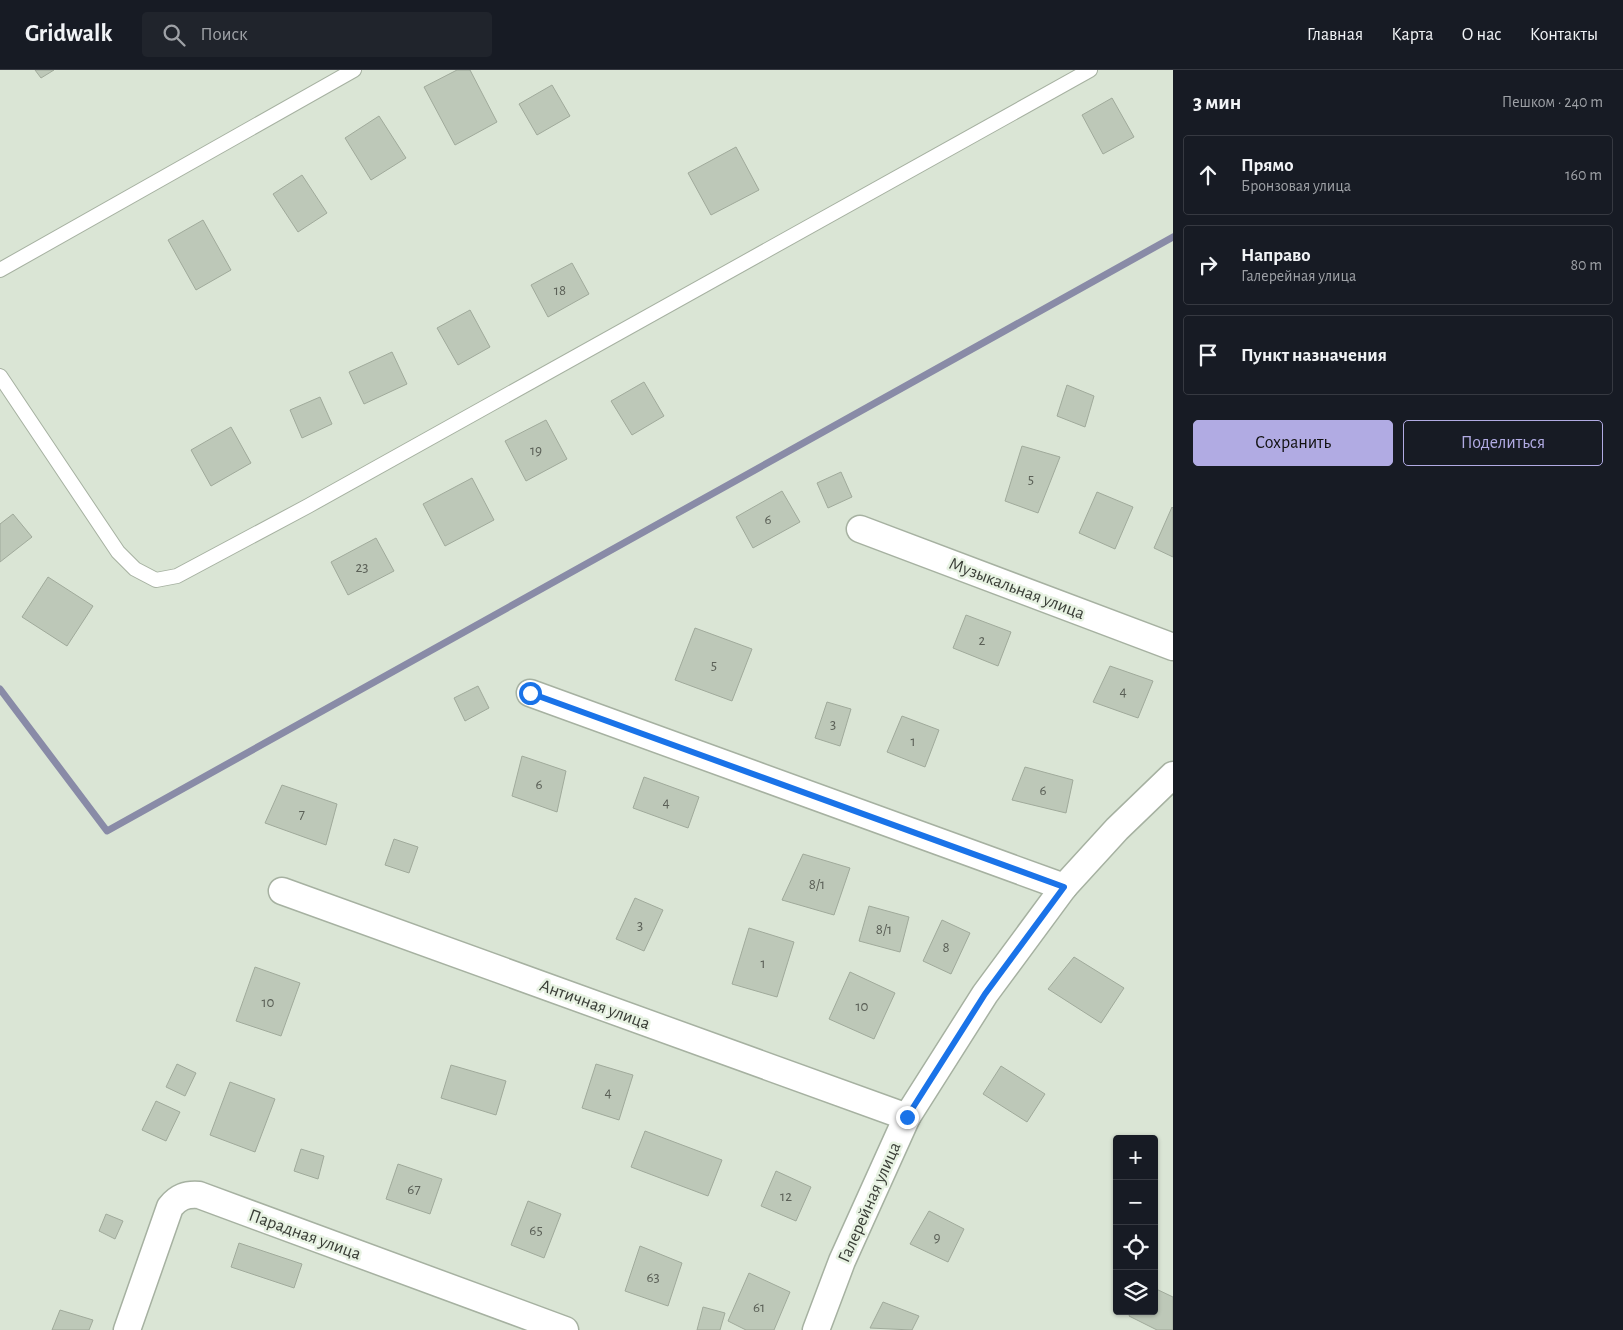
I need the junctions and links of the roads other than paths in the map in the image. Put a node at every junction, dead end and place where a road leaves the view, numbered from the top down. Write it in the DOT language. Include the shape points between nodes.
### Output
graph roads {
  1 [pos="354,70"];
  2 [pos="1090,70"];
  3 [pos="0,270"];
  4 [pos="0,376"];
  5 [pos="860,529"];
  6 [pos="1173,647"];
  7 [pos="530,693"];
  8 [pos="1173,775"];
  9 [pos="1064,887"];
  10 [pos="282,891"];
  11 [pos="907,1117"];
  12 [pos="127,1330"];
  13 [pos="565,1330"];
  14 [pos="816,1330"];
  1 -- 3 [label="lane"];
  2 -- 4 [label="lane" via="177,576 156,580 135,569 118,552"];
  5 -- 6 [label="street, Музыкальная улица"];
  7 -- 9 [label="street"];
  8 -- 9 [label="street, Галерейная улица"];
  9 -- 11 [label="street, Галерейная улица" via="985,994"];
  10 -- 11 [label="street, Античная улица"];
  11 -- 14 [label="street, Галерейная улица" via="842,1261"];
  12 -- 13 [label="street, Парадная улица" via="170,1207 176,1200 199,1194"];
}
